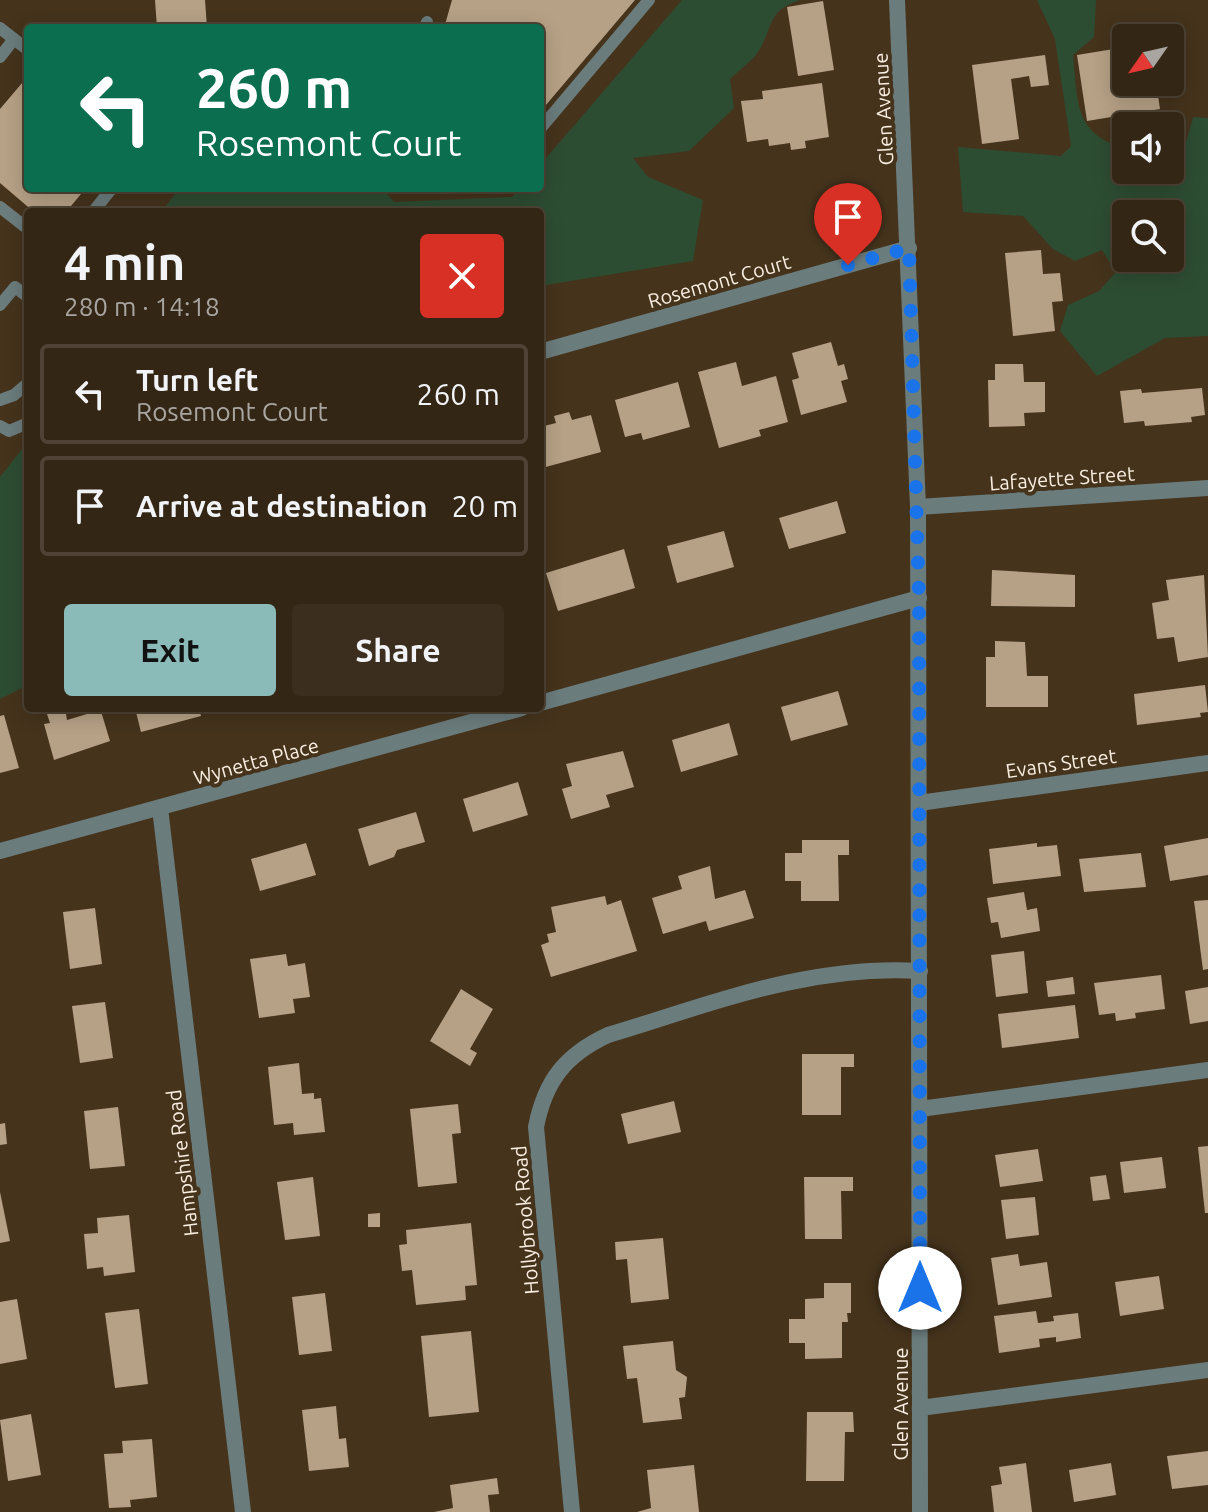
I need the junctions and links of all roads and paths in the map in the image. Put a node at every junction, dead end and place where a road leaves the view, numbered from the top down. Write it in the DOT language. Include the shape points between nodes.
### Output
graph roads {
  1 [pos="649,0"];
  2 [pos="897,0"];
  3 [pos="0,28"];
  4 [pos="14,39"];
  5 [pos="24,47"];
  6 [pos="0,57"];
  7 [pos="544,124"];
  8 [pos="109,192"];
  9 [pos="0,207"];
  10 [pos="96,208"];
  11 [pos="24,226"];
  12 [pos="909,248"];
  13 [pos="24,294"];
  14 [pos="0,305"];
  15 [pos="544,351"];
  16 [pos="24,386"];
  17 [pos="0,400"];
  18 [pos="24,425"];
  19 [pos="0,426"];
  20 [pos="1208,488"];
  21 [pos="918,507"];
  22 [pos="919,598"];
  23 [pos="544,702"];
  24 [pos="508,712"];
  25 [pos="1208,763"];
  26 [pos="919,803"];
  27 [pos="160,808"];
  28 [pos="0,851"];
  29 [pos="920,971"];
  30 [pos="1208,1070"];
  31 [pos="920,1109"];
  32 [pos="1208,1370"];
  33 [pos="920,1408"];
  34 [pos="243,1512"];
  35 [pos="572,1512"];
  36 [pos="920,1512"];
  1 -- 7 [label="lane"];
  2 -- 12 [label="street, Glen Avenue"];
  3 -- 4 [label="lane"];
  4 -- 5 [label="lane"];
  4 -- 6 [label="lane"];
  8 -- 10 [label="lane"];
  9 -- 11 [label="lane"];
  12 -- 15 [label="street, Rosemont Court"];
  12 -- 21 [label="street, Glen Avenue"];
  13 -- 14 [label="lane" via="15,287"];
  16 -- 17 [label="lane"];
  18 -- 19 [label="lane" via="9,431"];
  20 -- 21 [label="street, Lafayette Street"];
  21 -- 22 [label="street, Glen Avenue"];
  22 -- 23 [label="street"];
  22 -- 26 [label="street, Glen Avenue"];
  24 -- 27 [label="street, Wynetta Place"];
  25 -- 26 [label="street, Evans Street"];
  26 -- 29 [label="street, Glen Avenue"];
  27 -- 28 [label="street, Wynetta Place"];
  27 -- 34 [label="street, Hampshire Road"];
  29 -- 31 [label="street, Glen Avenue"];
  29 -- 35 [label="street, Hollybrook Road" via="835,972 784,981 608,1035 565,1061 551,1079 536,1127"];
  30 -- 31 [label="street"];
  31 -- 33 [label="street, Glen Avenue"];
  32 -- 33 [label="street"];
  33 -- 36 [label="street, Glen Avenue"];
}
